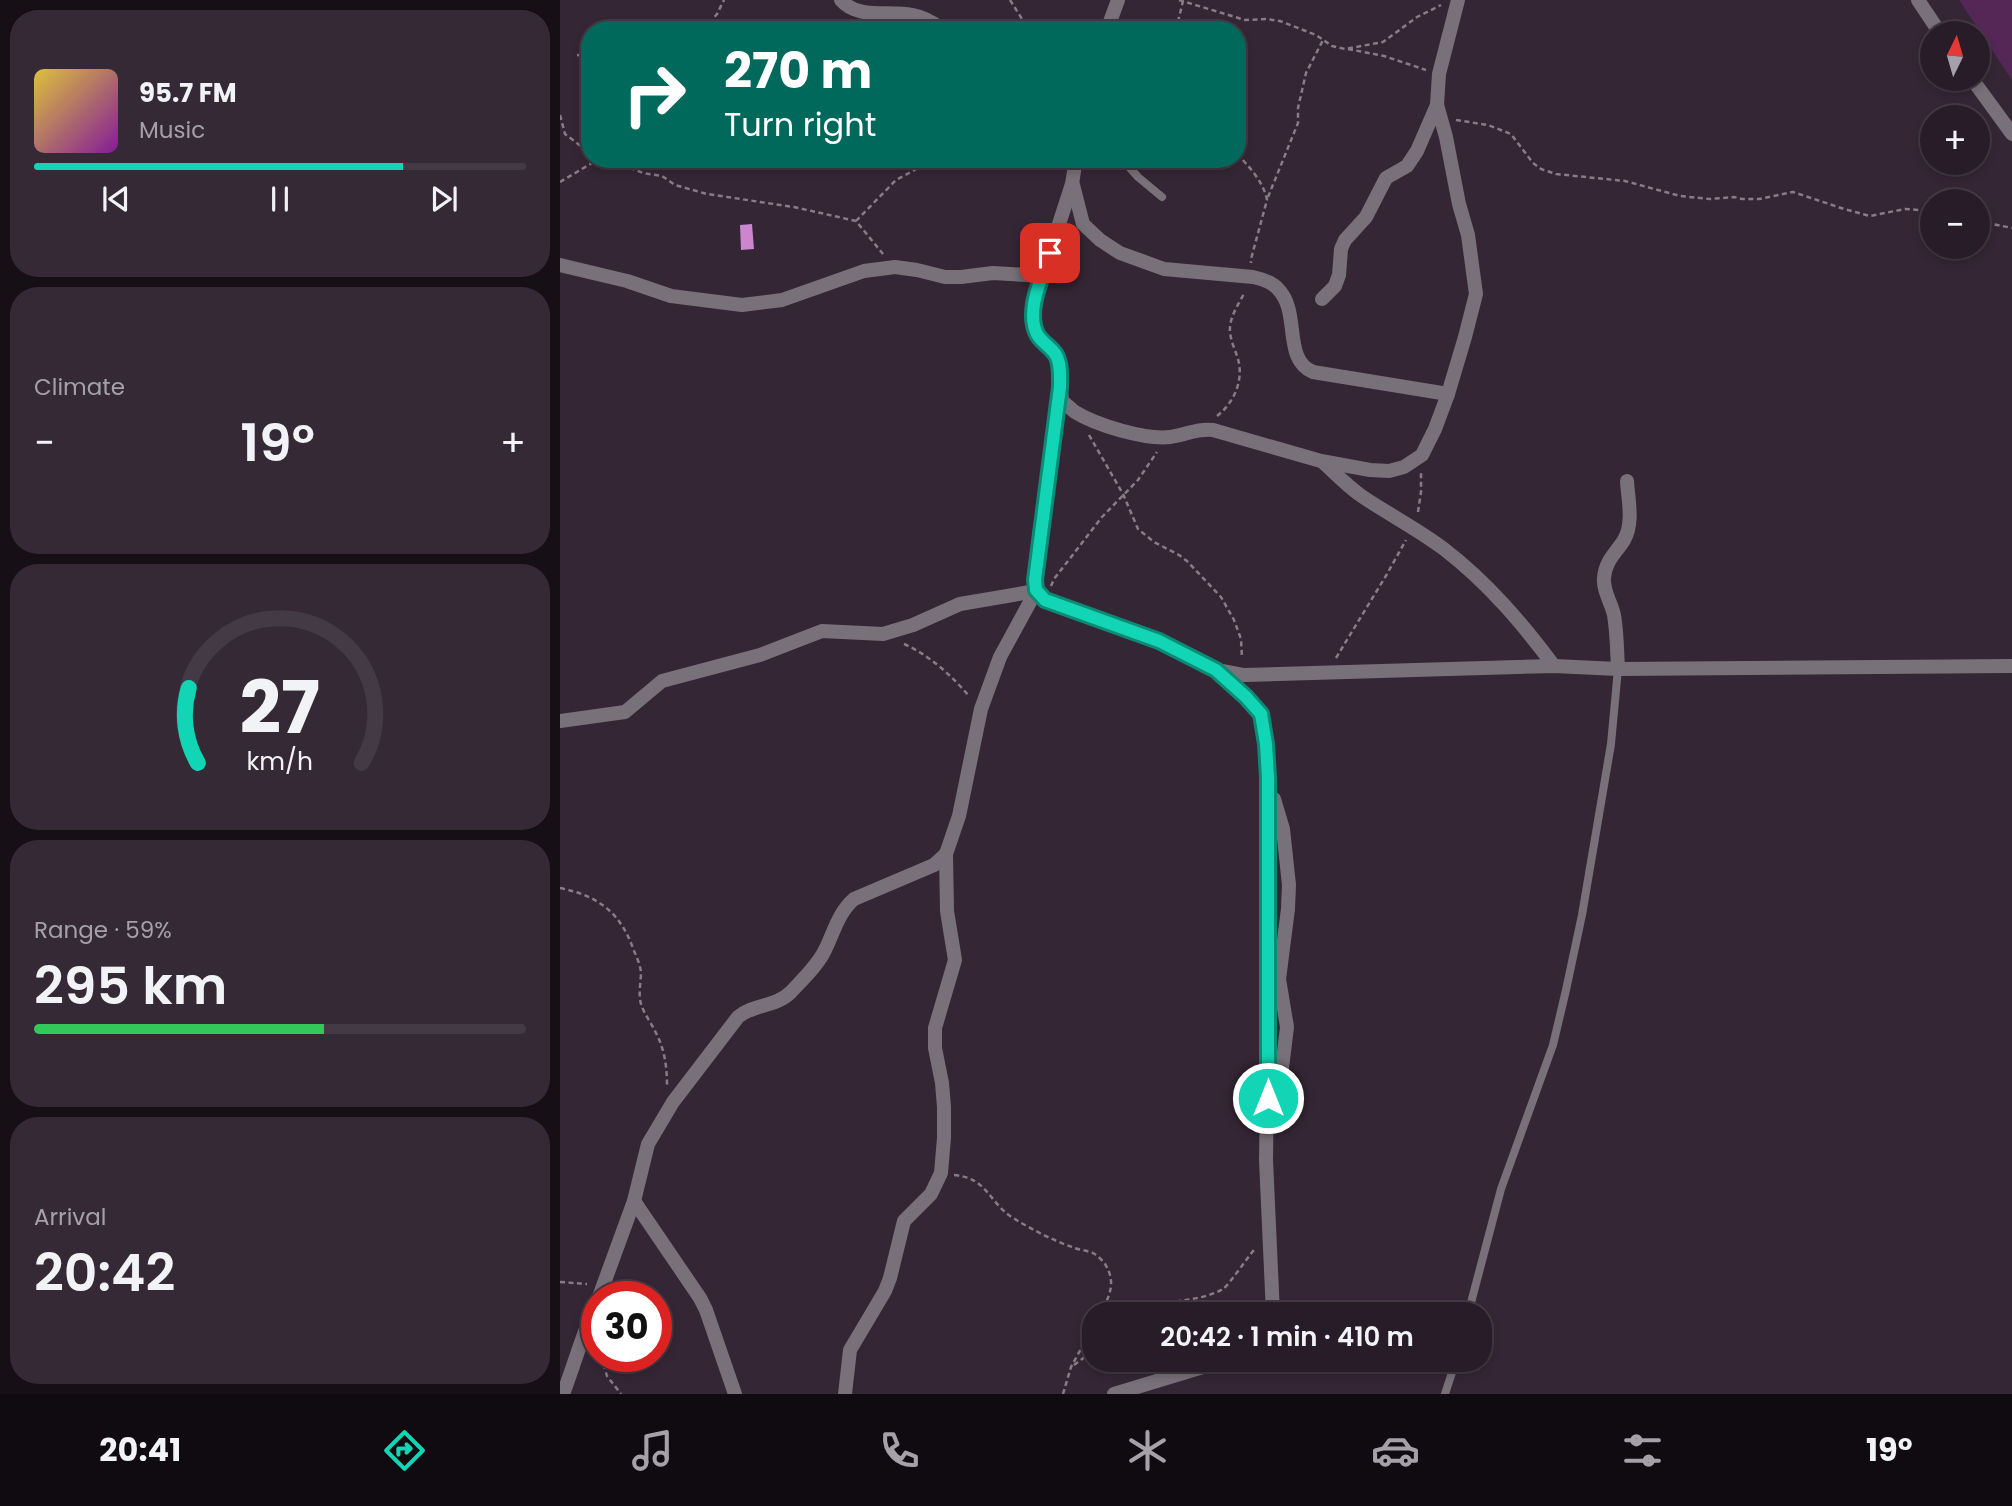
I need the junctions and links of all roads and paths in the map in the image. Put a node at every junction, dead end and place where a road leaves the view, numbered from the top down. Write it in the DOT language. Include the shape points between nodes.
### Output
graph roads {
  1 [pos="724,0"];
  2 [pos="841,0"];
  3 [pos="1010,0"];
  4 [pos="1118,0"];
  5 [pos="1458,0"];
  6 [pos="1918,0"];
  7 [pos="1181,1"];
  8 [pos="711,21"];
  9 [pos="927,21"];
  10 [pos="1023,21"];
  11 [pos="1110,21"];
  12 [pos="1178,21"];
  13 [pos="1932,21"];
  14 [pos="1323,40"];
  15 [pos="1345,49"];
  16 [pos="577,55"];
  17 [pos="581,55"];
  18 [pos="1439,74"];
  19 [pos="1981,91"];
  20 [pos="1437,105"];
  21 [pos="560,115"];
  22 [pos="2012,134"];
  23 [pos="581,146"];
  24 [pos="1246,164"];
  25 [pos="584,168"];
  26 [pos="631,168"];
  27 [pos="919,168"];
  28 [pos="1075,168"];
  29 [pos="1130,168"];
  30 [pos="560,182"];
  31 [pos="1072,184"];
  32 [pos="1162,197"];
  33 [pos="1267,200"];
  34 [pos="1920,210"];
  35 [pos="856,221"];
  36 [pos="1990,223"];
  37 [pos="2012,228"];
  38 [pos="560,265"];
  39 [pos="895,267"];
  40 [pos="1043,276"];
  41 [pos="1254,276"];
  42 [pos="1322,299"];
  43 [pos="1060,387"];
  44 [pos="1448,394"];
  45 [pos="1200,429"];
  46 [pos="1088,435"];
  47 [pos="1167,437"];
  48 [pos="1422,455"];
  49 [pos="1321,461"];
  50 [pos="1627,481"];
  51 [pos="1123,494"];
  52 [pos="1413,527"];
  53 [pos="1041,595"];
  54 [pos="883,634"];
  55 [pos="1555,666"];
  56 [pos="2012,666"];
  57 [pos="1618,669"];
  58 [pos="1216,670"];
  59 [pos="1326,673"];
  60 [pos="1244,675"];
  61 [pos="981,709"];
  62 [pos="1261,714"];
  63 [pos="560,721"];
  64 [pos="1268,777"];
  65 [pos="946,854"];
  66 [pos="560,888"];
  67 [pos="666,1086"];
  68 [pos="1268,1119"];
  69 [pos="941,1173"];
  70 [pos="634,1201"];
  71 [pos="1269,1231"];
  72 [pos="606,1281"];
  73 [pos="560,1282"];
  74 [pos="581,1286"];
  75 [pos="1107,1302"];
  76 [pos="1184,1302"];
  77 [pos="1272,1302"];
  78 [pos="1471,1302"];
  79 [pos="581,1341"];
  80 [pos="1082,1347"];
  81 [pos="1082,1359"];
  82 [pos="1071,1367"];
  83 [pos="606,1372"];
  84 [pos="1186,1372"];
  85 [pos="1452,1372"];
  86 [pos="563,1394"];
  87 [pos="621,1394"];
  88 [pos="735,1394"];
  89 [pos="845,1394"];
  90 [pos="1063,1394"];
  91 [pos="1114,1394"];
  92 [pos="1445,1394"];
  1 -- 8 [label="path"];
  2 -- 9 [label="street" via="856,11 910,14"];
  3 -- 10 [label="path"];
  4 -- 11 [label="street"];
  5 -- 15 [label="path" via="1434,7 1383,42"];
  5 -- 18 [label="street"];
  6 -- 13 [label="street"];
  7 -- 12 [label="path"];
  7 -- 14 [label="path" via="1245,20 1280,21"];
  14 -- 15 [label="path"];
  14 -- 33 [label="path" via="1306,73 1298,123"];
  15 -- 18 [label="path"];
  16 -- 17 [label="path"];
  18 -- 20 [label="street"];
  19 -- 22 [label="street"];
  20 -- 34 [label="path" via="1457,121 1511,134 1534,163 1556,174 1625,181 1710,199 1759,199 1793,192 1870,216"];
  20 -- 42 [label="street" via="1407,166 1386,178 1367,217 1345,240 1335,286"];
  20 -- 44 [label="street" via="1468,235 1476,294"];
  21 -- 23 [label="path" via="565,134"];
  24 -- 33 [label="path" via="1266,191"];
  25 -- 30 [label="path"];
  26 -- 35 [label="path" via="707,194 794,206"];
  27 -- 35 [label="path" via="896,180"];
  28 -- 31 [label="street"];
  29 -- 32 [label="lane"];
  31 -- 40 [label="street"];
  31 -- 41 [label="street" via="1083,224 1120,253 1164,269"];
  33 -- 41 [label="path" via="1251,259"];
  35 -- 39 [label="path"];
  36 -- 37 [label="path"];
  38 -- 39 [label="street" via="671,296 742,305 782,300 864,271"];
  39 -- 40 [label="street" via="945,277 993,273"];
  40 -- 43 [label="street" via="1034,324 1055,354"];
  41 -- 44 [label="street" via="1278,288 1287,301 1298,360 1306,369"];
  41 -- 45 [label="path" via="1231,323 1240,378 1230,404"];
  43 -- 47 [label="street" via="1062,401 1093,421"];
  43 -- 53 [label="street" via="1035,580"];
  44 -- 48 [label="street"];
  45 -- 47 [label="street"];
  45 -- 49 [label="street"];
  46 -- 51 [label="path"];
  47 -- 51 [label="path"];
  48 -- 49 [label="street" via="1389,471"];
  48 -- 52 [label="path" via="1420,501"];
  49 -- 52 [label="street" via="1362,497"];
  50 -- 57 [label="street" via="1629,525 1605,568 1604,582 1616,626"];
  51 -- 53 [label="path"];
  51 -- 60 [label="path" via="1138,529 1179,555 1221,597 1241,639"];
  52 -- 55 [label="street" via="1498,597"];
  52 -- 59 [label="path"];
  53 -- 54 [label="street" via="960,604"];
  53 -- 58 [label="street" via="1159,641"];
  53 -- 61 [label="street" via="1000,657"];
  54 -- 61 [label="path" via="918,650"];
  54 -- 63 [label="street" via="822,631 760,655 662,681 625,712"];
  55 -- 57 [label="street"];
  55 -- 59 [label="street"];
  56 -- 57 [label="street"];
  57 -- 78 [label="lane" via="1611,744 1566,990"];
  58 -- 60 [label="street"];
  58 -- 62 [label="street"];
  59 -- 60 [label="street"];
  60 -- 62 [label="street"];
  61 -- 65 [label="street"];
  62 -- 64 [label="street"];
  64 -- 68 [label="street"];
  64 -- 68 [label="street" via="1283,829 1289,885 1279,979 1287,1027"];
  65 -- 69 [label="street" via="954,960 935,1028 944,1107"];
  65 -- 70 [label="street" via="934,865 845,906 824,952 788,995 738,1017 673,1102 648,1144"];
  66 -- 67 [label="path" via="595,899 622,924 641,970 641,1005 665,1057"];
  68 -- 71 [label="street"];
  69 -- 75 [label="path" via="973,1178 1011,1216 1103,1261 1112,1286"];
  69 -- 89 [label="street" via="931,1194 904,1221 885,1291 850,1350"];
  70 -- 72 [label="street"];
  70 -- 88 [label="street" via="700,1298"];
  71 -- 76 [label="path" via="1224,1289"];
  71 -- 77 [label="street"];
  73 -- 74 [label="path"];
  79 -- 86 [label="street"];
  80 -- 82 [label="path"];
  81 -- 82 [label="path"];
  82 -- 90 [label="path"];
  83 -- 87 [label="path"];
  84 -- 91 [label="street"];
  85 -- 92 [label="lane"];
}
